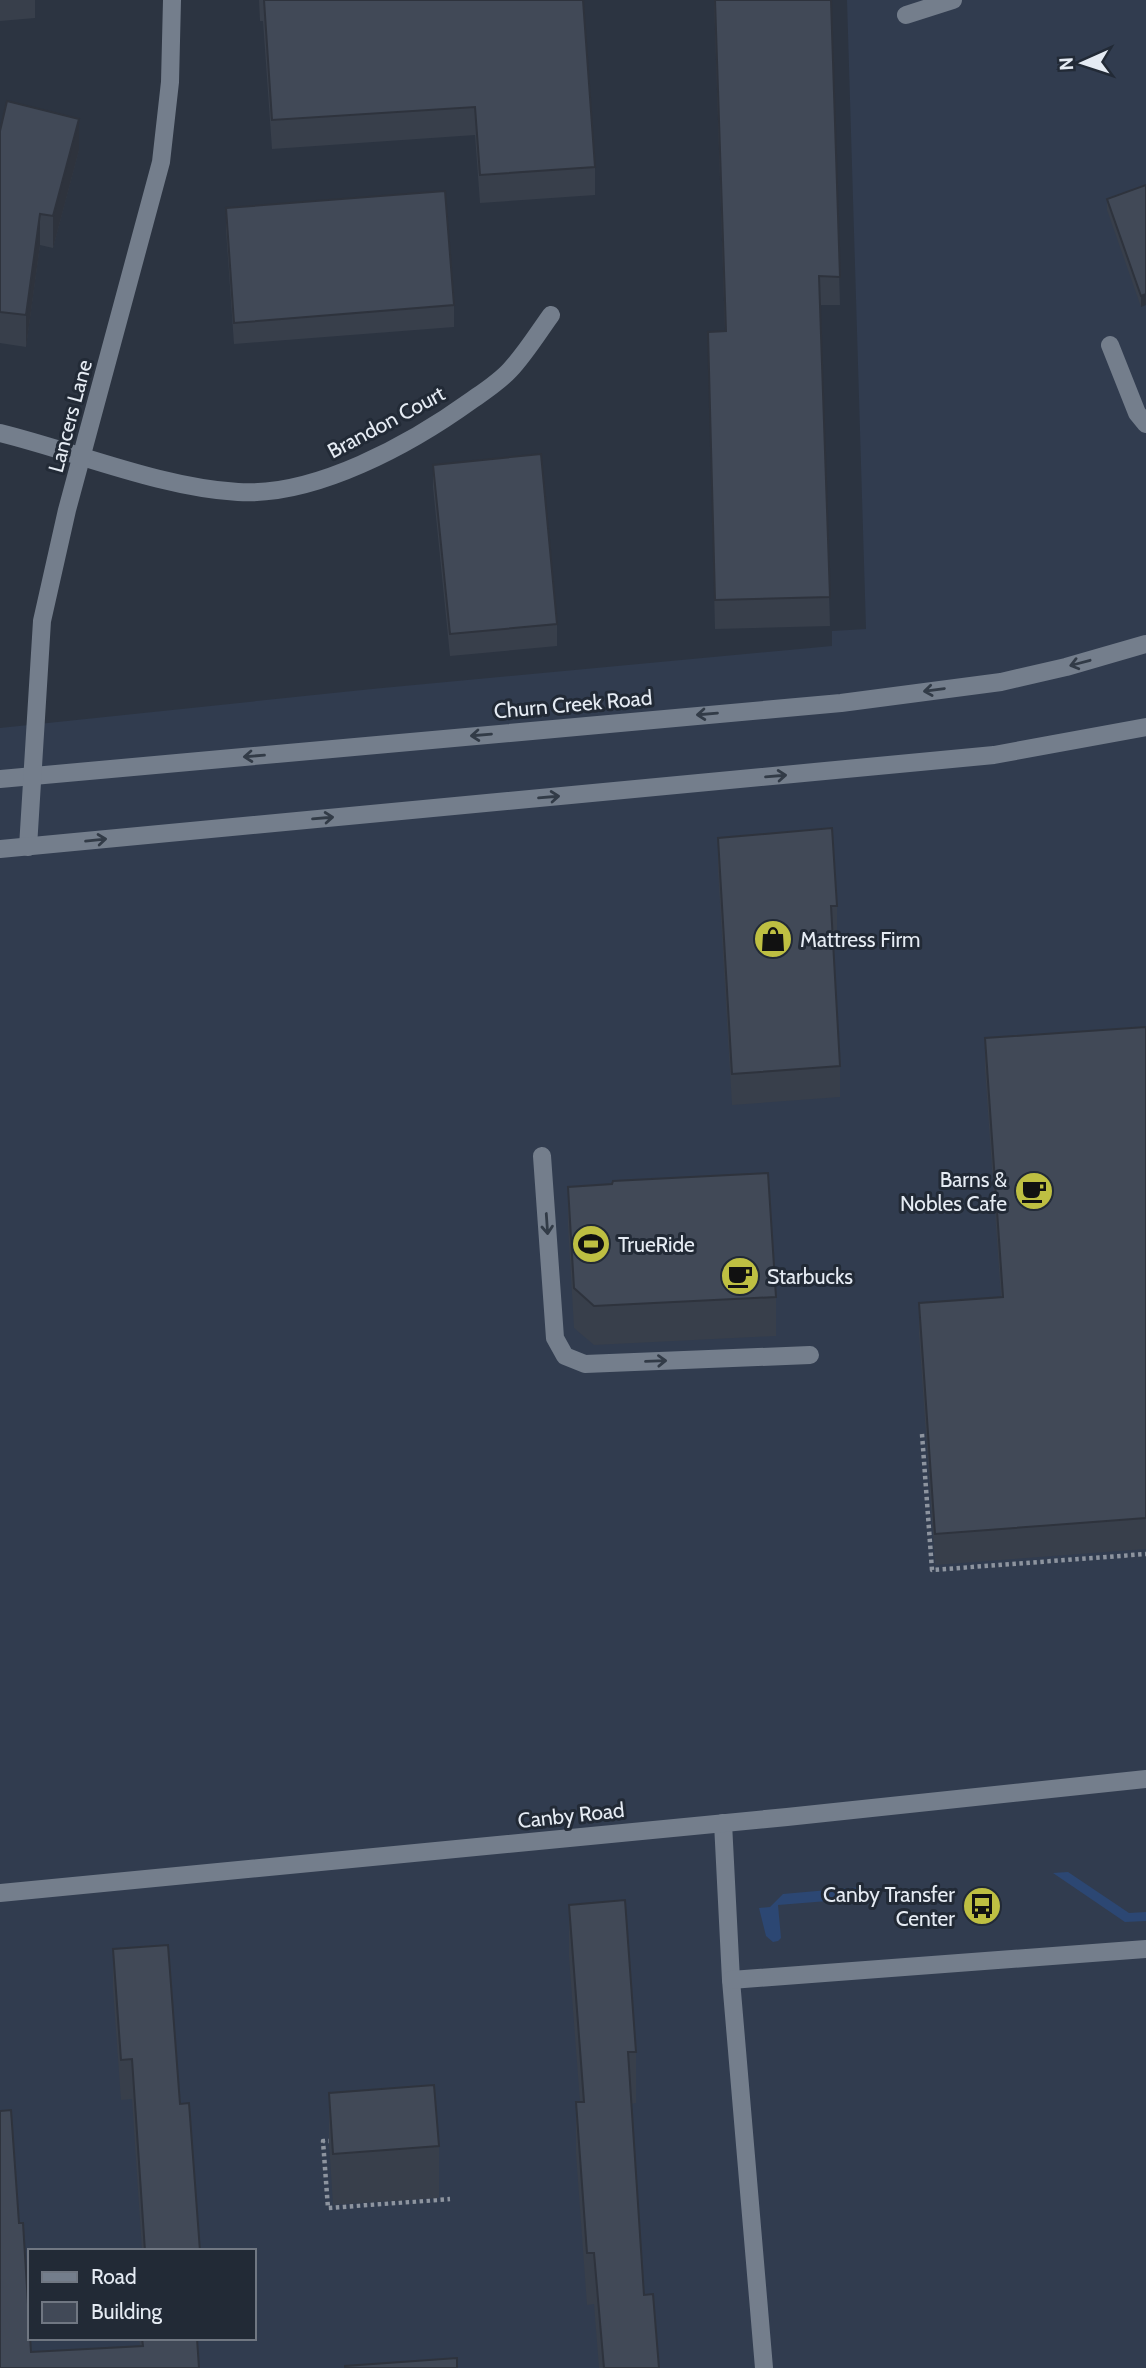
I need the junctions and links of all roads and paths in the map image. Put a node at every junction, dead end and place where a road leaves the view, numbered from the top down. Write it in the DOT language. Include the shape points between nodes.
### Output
graph roads {
  1 [pos="172,0"];
  2 [pos="953,0"];
  3 [pos="906,15"];
  4 [pos="551,314"];
  5 [pos="1110,345"];
  6 [pos="1146,424"];
  7 [pos="0,433"];
  8 [pos="83,457"];
  9 [pos="1146,644"];
  10 [pos="1146,727"];
  11 [pos="33,776"];
  12 [pos="0,779"];
  13 [pos="28,847"];
  14 [pos="0,849"];
  15 [pos="542,1156"];
  16 [pos="810,1355"];
  17 [pos="922,1434"];
  18 [pos="1146,1554"];
  19 [pos="1146,1779"];
  20 [pos="723,1823"];
  21 [pos="0,1893"];
  22 [pos="1146,1949"];
  23 [pos="730,1980"];
  24 [pos="335,2141"];
  25 [pos="450,2199"];
  26 [pos="764,2368"];
  1 -- 8 [label="street, Lancers Lane" via="170,82 161,162"];
  2 -- 3 [label="street"];
  4 -- 8 [label="street, Brandon Court" via="510,370 447,418 353,468 317,481 259,492 218,490"];
  5 -- 6 [label="street" via="1137,413"];
  7 -- 8 [label="street, Brandon Court"];
  8 -- 11 [label="street, Lancers Lane" via="43,621"];
  9 -- 11 [label="street, Churn Creek Road, one-way" via="1001,681 841,703"];
  13 -- 10 [label="street, one-way" via="994,755"];
  11 -- 12 [label="street, Churn Creek Road"];
  11 -- 13 [label="street, Lancers Lane"];
  13 -- 14 [label="street"];
  15 -- 16 [label="street, one-way" via="555,1338 565,1356 585,1364"];
  17 -- 18 [label="path" via="932,1570"];
  19 -- 20 [label="street, Canby Road"];
  20 -- 21 [label="street, Canby Road"];
  20 -- 23 [label="street"];
  22 -- 23 [label="street"];
  23 -- 26 [label="street"];
  24 -- 25 [label="path" via="323,2141 328,2208"];
}
